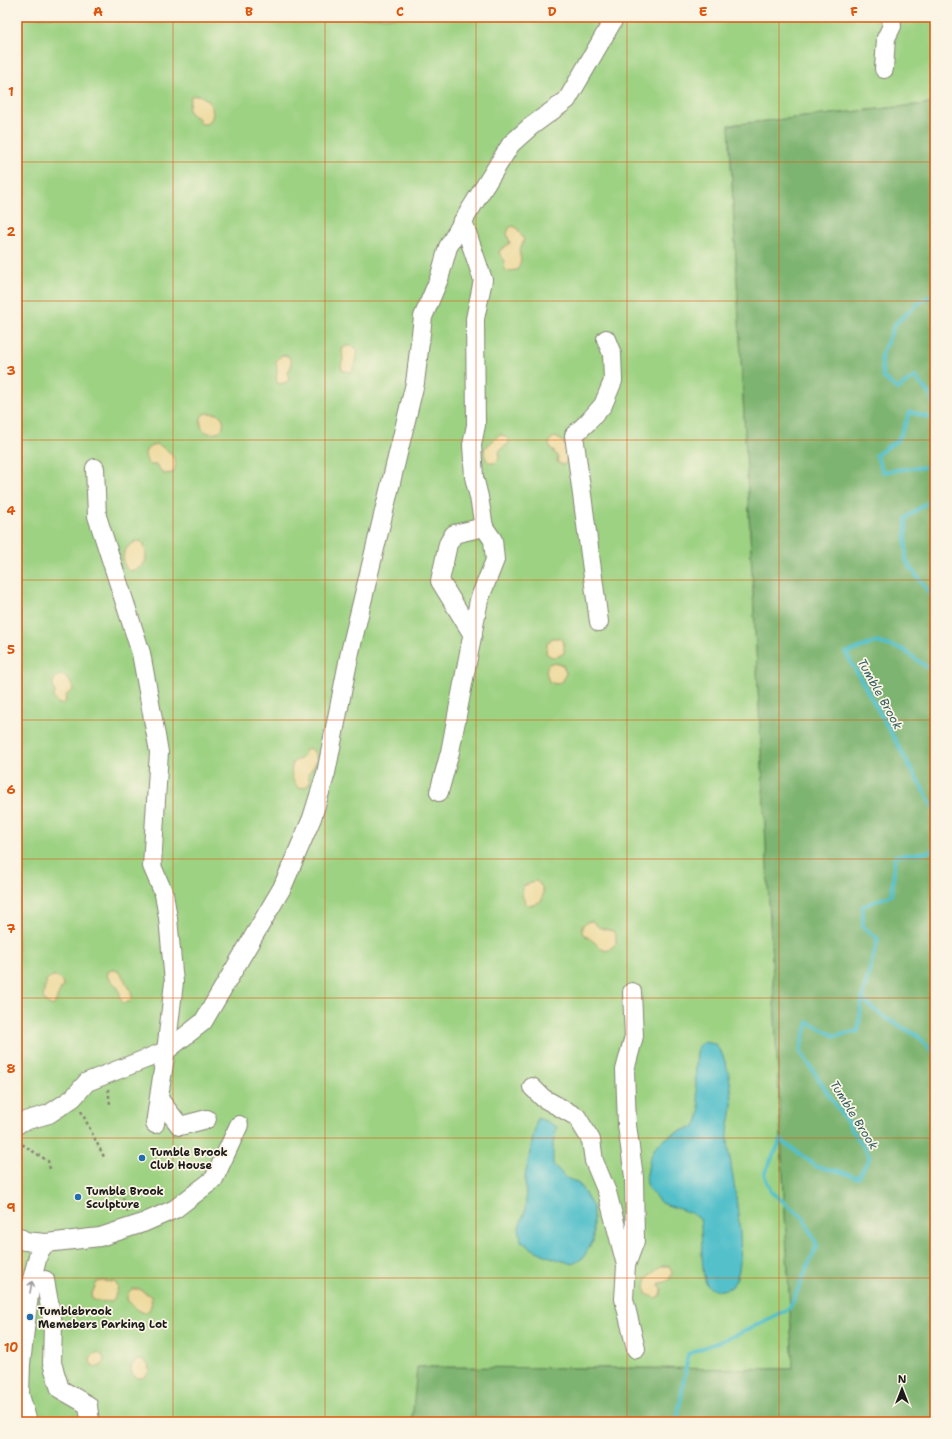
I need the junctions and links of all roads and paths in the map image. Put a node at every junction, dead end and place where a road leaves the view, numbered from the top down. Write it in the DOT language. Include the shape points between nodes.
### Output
graph roads {
  1 [pos="615,17"];
  2 [pos="893,17"];
  3 [pos="884,69"];
  4 [pos="463,221"];
  5 [pos="606,339"];
  6 [pos="95,468"];
  7 [pos="484,527"];
  8 [pos="599,622"];
  9 [pos="473,635"];
  10 [pos="439,792"];
  11 [pos="632,992"];
  12 [pos="166,1050"];
  13 [pos="532,1087"];
  14 [pos="159,1099"];
  15 [pos="81,1110"];
  16 [pos="207,1119"];
  17 [pos="155,1124"];
  18 [pos="17,1125"];
  19 [pos="239,1125"];
  20 [pos="17,1141"];
  21 [pos="104,1157"];
  22 [pos="50,1169"];
  23 [pos="119,1186"];
  24 [pos="133,1226"];
  25 [pos="17,1236"];
  26 [pos="46,1243"];
  27 [pos="626,1265"];
  28 [pos="45,1280"];
  29 [pos="636,1349"];
  30 [pos="28,1422"];
  31 [pos="90,1422"];
  1 -- 4 [label="lane" via="566,100 511,144"];
  2 -- 3 [label="lane" via="886,38"];
  4 -- 7 [label="lane" via="483,280 475,319 476,425 472,445 474,477"];
  4 -- 12 [label="lane" via="448,246 423,318 415,383 350,652 326,773 312,818 282,888 203,1022"];
  5 -- 8 [label="lane" via="612,354 613,381 603,405 574,435"];
  6 -- 12 [label="lane" via="96,516 141,653 159,752 152,866 164,894 174,982"];
  7 -- 9 [label="lane" via="493,540 495,560 479,600"];
  7 -- 9 [label="lane" via="454,534 448,544 440,581"];
  9 -- 10 [label="lane" via="450,752"];
  11 -- 27 [label="lane" via="634,1036 625,1070 626,1125 634,1177 635,1241"];
  12 -- 14 [label="lane"];
  12 -- 18 [label="lane" via="87,1082 73,1098 49,1114"];
  13 -- 27 [label="lane" via="543,1098 577,1117 591,1140 594,1161 607,1192"];
  14 -- 16 [label="lane" via="180,1126"];
  14 -- 17 [label="lane"];
  15 -- 21 [label="path"];
  19 -- 24 [label="lane" via="214,1179 175,1209"];
  20 -- 22 [label="path" via="48,1161"];
  23 -- 24 [label="path"];
  24 -- 26 [label="lane" via="100,1237"];
  25 -- 26 [label="lane" via="25,1241"];
  30 -- 26 [label="lane, one-way" via="20,1395 21,1364 30,1288 39,1252"];
  27 -- 29 [label="lane" via="624,1299"];
  28 -- 31 [label="lane" via="53,1324 54,1370 60,1388 88,1405"];
}
